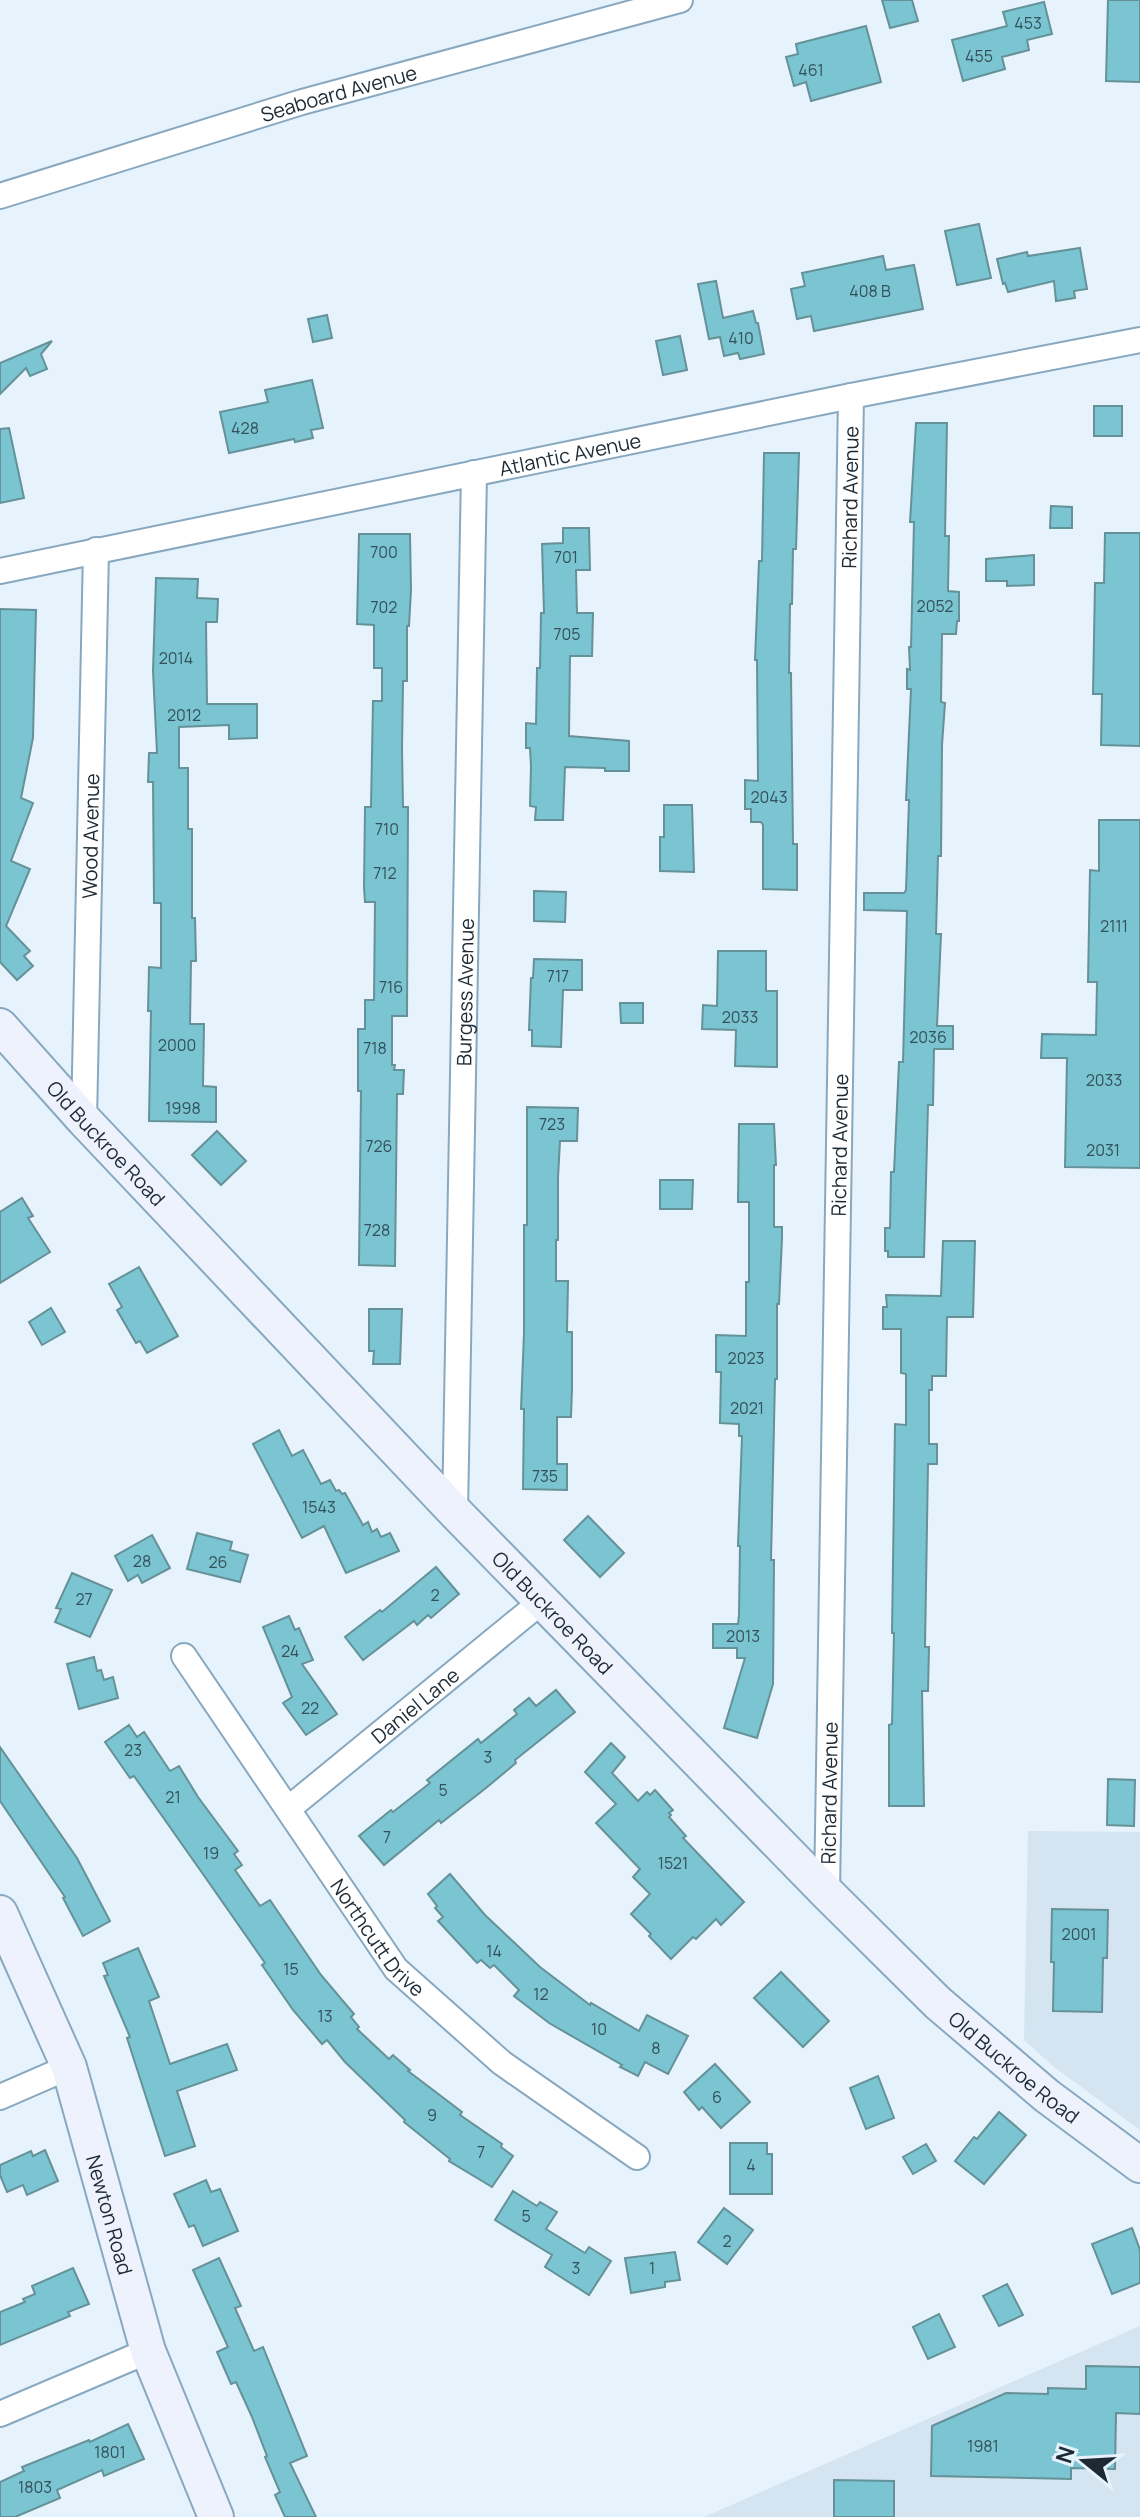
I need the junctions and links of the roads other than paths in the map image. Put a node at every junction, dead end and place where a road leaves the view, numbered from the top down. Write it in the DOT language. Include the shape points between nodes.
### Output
graph roads {
  1 [pos="680,0"];
  2 [pos="0,196"];
  3 [pos="1140,340"];
  4 [pos="851,396"];
  5 [pos="474,473"];
  6 [pos="96,550"];
  7 [pos="0,571"];
  8 [pos="0,1026"];
  9 [pos="84,1120"];
  10 [pos="455,1512"];
  11 [pos="541,1602"];
  12 [pos="184,1656"];
  13 [pos="288,1809"];
  14 [pos="827,1893"];
  15 [pos="0,1913"];
  16 [pos="69,2067"];
  17 [pos="0,2097"];
  18 [pos="637,2157"];
  19 [pos="1138,2163"];
  20 [pos="148,2351"];
  21 [pos="0,2414"];
  22 [pos="216,2517"];
  1 -- 2 [label="street, Seaboard Avenue" via="302,102"];
  3 -- 4 [label="street, Atlantic Avenue"];
  4 -- 5 [label="street, Atlantic Avenue"];
  4 -- 14 [label="street, Richard Avenue"];
  5 -- 6 [label="street, Atlantic Avenue"];
  5 -- 10 [label="street, Burgess Avenue"];
  6 -- 7 [label="street, Atlantic Avenue"];
  6 -- 9 [label="street, Wood Avenue"];
  8 -- 9 [label="main road, Old Buckroe Road"];
  9 -- 10 [label="main road, Old Buckroe Road"];
  10 -- 11 [label="main road, Old Buckroe Road"];
  11 -- 13 [label="street, Daniel Lane"];
  11 -- 14 [label="main road, Old Buckroe Road"];
  12 -- 13 [label="street, Northcutt Drive"];
  13 -- 18 [label="street, Northcutt Drive" via="396,1969 502,2063"];
  14 -- 19 [label="main road, Old Buckroe Road" via="938,2003 1047,2096"];
  15 -- 16 [label="main road, Newton Road"];
  16 -- 17 [label="street"];
  16 -- 20 [label="main road, Newton Road"];
  20 -- 21 [label="street"];
  20 -- 22 [label="main road, Newton Road"];
}
